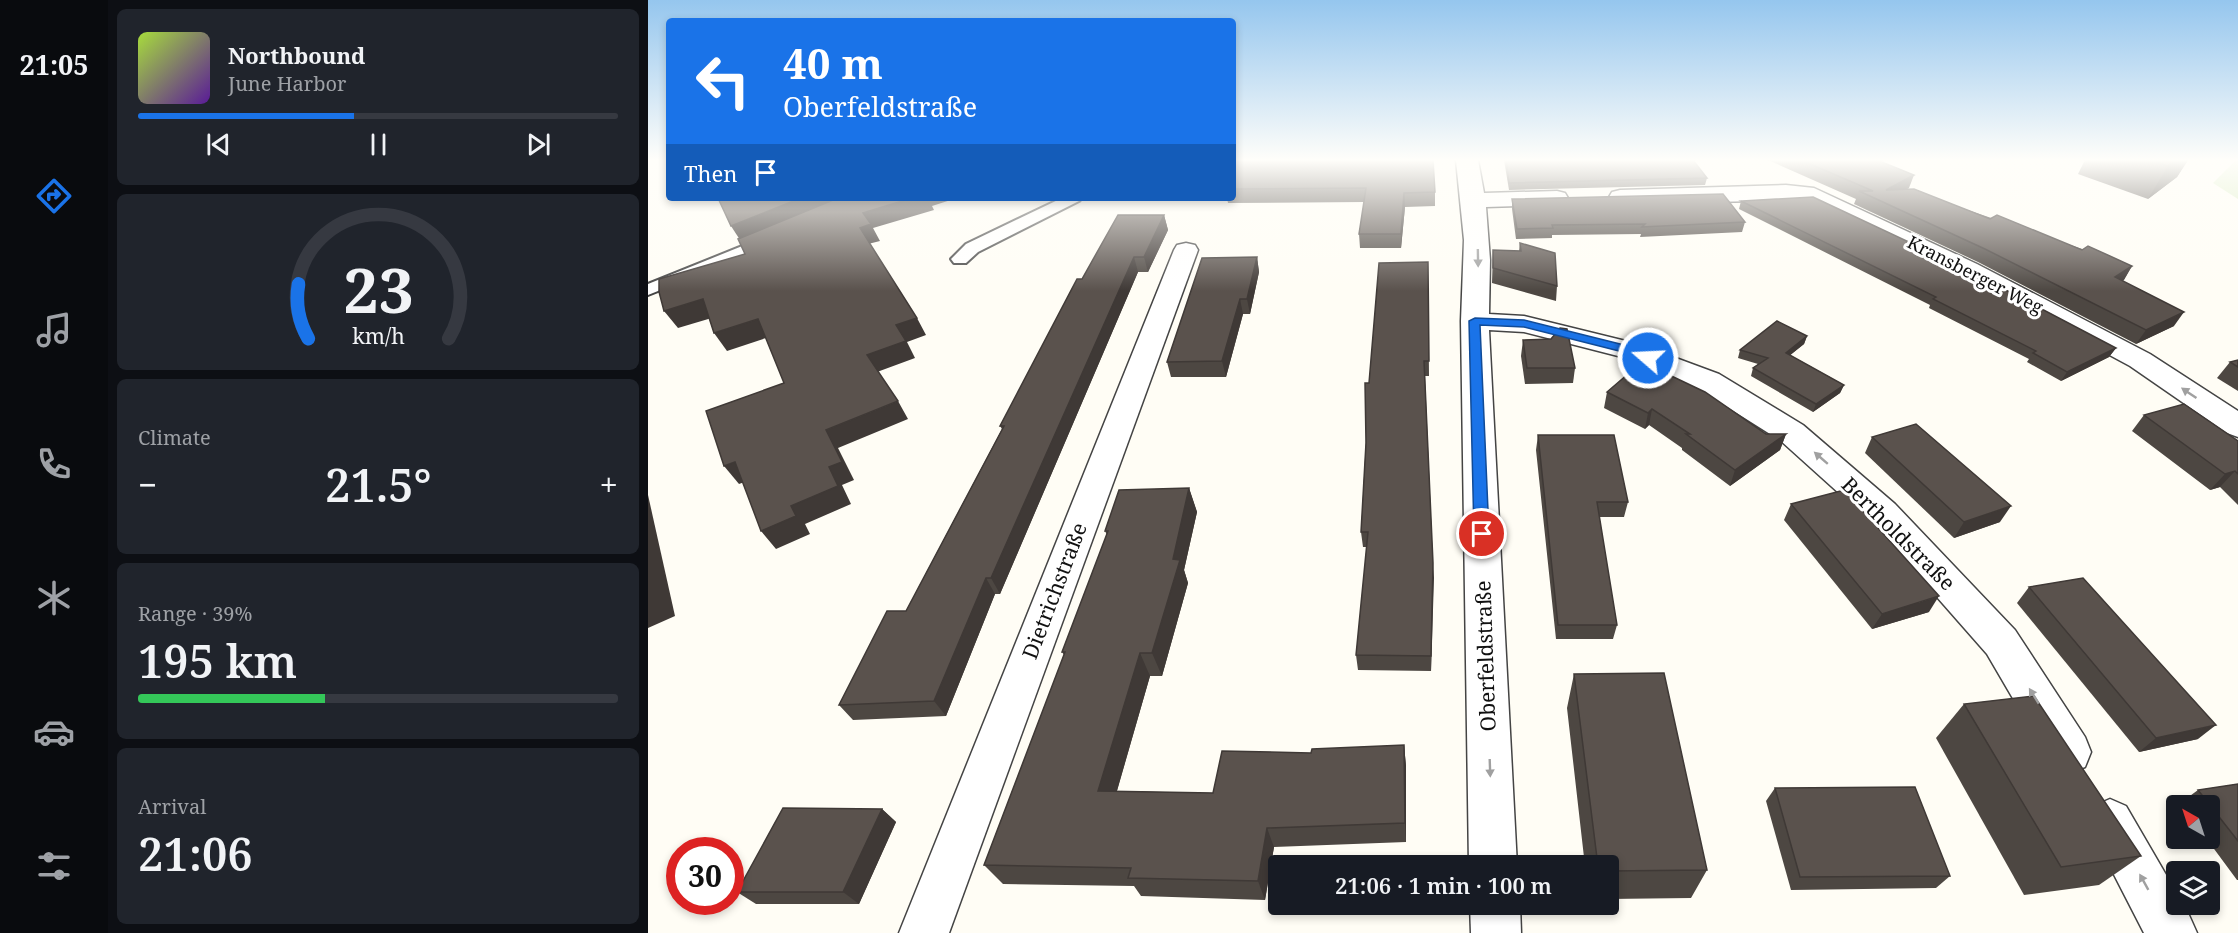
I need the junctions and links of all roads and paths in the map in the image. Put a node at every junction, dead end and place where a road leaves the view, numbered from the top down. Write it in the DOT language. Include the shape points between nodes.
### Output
graph roads {
  1 [pos="1063,204"];
  2 [pos="1474,204"];
  3 [pos="1827,204"];
  4 [pos="792,230"];
  5 [pos="1186,250"];
  6 [pos="960,259"];
  7 [pos="648,290"];
  8 [pos="1475,321"];
  9 [pos="2238,426"];
  10 [pos="1493,855"];
  11 [pos="1495,915"];
  12 [pos="924,933"];
  13 [pos="1496,933"];
  14 [pos="2172,933"];
  1 -- 6 [label="lane" via="972,248"];
  2 -- 8 [label="street, Oberfeldstraße, one-way" via="1479,261"];
  9 -- 3 [label="street, Kransberger Weg, one-way" via="2140,360 1968,269"];
  4 -- 7 [label="lane"];
  5 -- 12 [label="street, Dietrichstraße"];
  8 -- 10 [label="street, Oberfeldstraße, one-way"];
  14 -- 8 [label="street, Bertholdstraße, one-way" via="2090,786 2001,642 1883,513 1792,433 1707,381 1628,350 1524,324"];
  11 -- 13 [label="street"];
}
